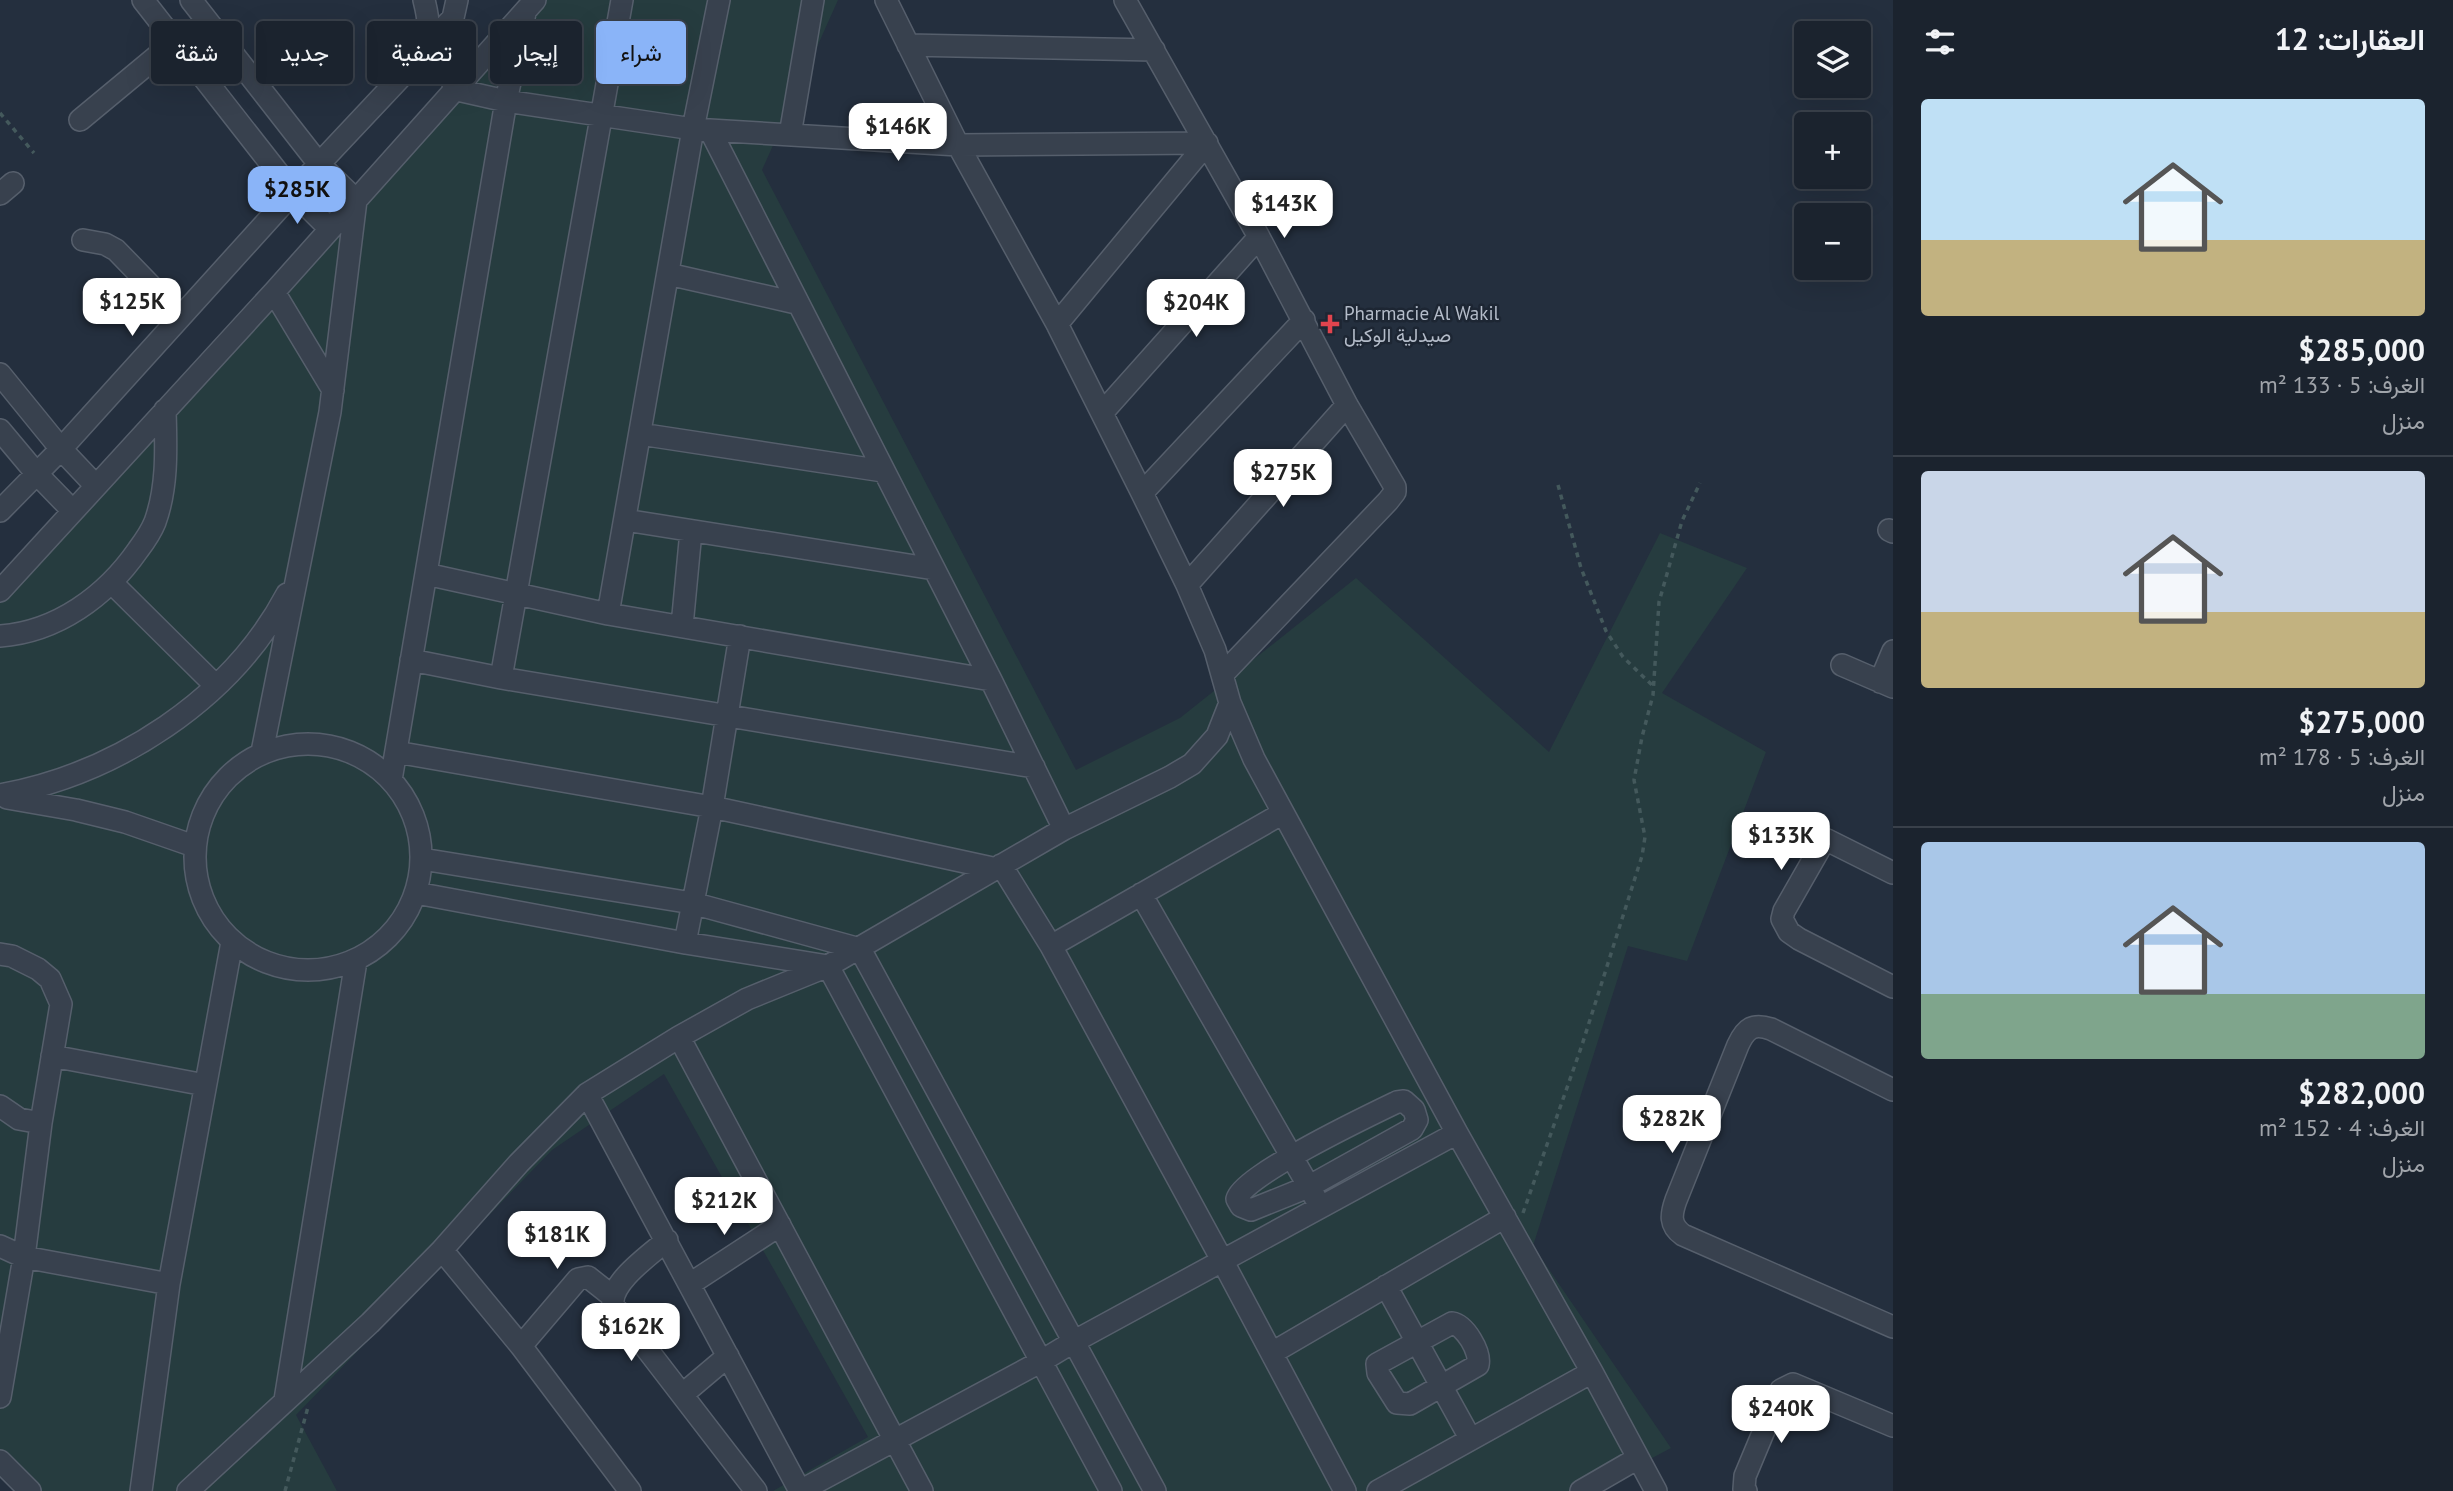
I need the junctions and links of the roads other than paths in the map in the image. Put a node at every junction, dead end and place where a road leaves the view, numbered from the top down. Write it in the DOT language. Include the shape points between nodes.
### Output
graph roads {
  1 [pos="143,0"];
  2 [pos="191,0"];
  3 [pos="424,0"];
  4 [pos="457,0"];
  5 [pos="622,0"];
  6 [pos="719,0"];
  7 [pos="813,0"];
  8 [pos="886,0"];
  9 [pos="1125,0"];
  10 [pos="531,5"];
  11 [pos="158,21"];
  12 [pos="428,21"];
  13 [pos="450,21"];
  14 [pos="908,45"];
  15 [pos="1154,50"];
  16 [pos="151,61"];
  17 [pos="207,84"];
  18 [pos="394,84"];
  19 [pos="453,89"];
  20 [pos="506,101"];
  21 [pos="601,114"];
  22 [pos="80,120"];
  23 [pos="701,130"];
  24 [pos="790,135"];
  25 [pos="1207,143"];
  26 [pos="958,145"];
  27 [pos="319,163"];
  28 [pos="293,192"];
  29 [pos="356,200"];
  30 [pos="330,229"];
  31 [pos="1259,237"];
  32 [pos="83,240"];
  33 [pos="668,274"];
  34 [pos="274,292"];
  35 [pos="796,303"];
  36 [pos="180,316"];
  37 [pos="1304,320"];
  38 [pos="1057,324"];
  39 [pos="0,374"];
  40 [pos="332,390"];
  41 [pos="1348,405"];
  42 [pos="164,410"];
  43 [pos="1102,413"];
  44 [pos="0,430"];
  45 [pos="640,434"];
  46 [pos="61,449"];
  47 [pos="883,471"];
  48 [pos="36,473"];
  49 [pos="96,486"];
  50 [pos="1142,493"];
  51 [pos="72,510"];
  52 [pos="0,511"];
  53 [pos="625,520"];
  54 [pos="691,531"];
  55 [pos="934,569"];
  56 [pos="426,573"];
  57 [pos="297,575"];
  58 [pos="112,583"];
  59 [pos="1187,585"];
  60 [pos="0,591"];
  61 [pos="517,593"];
  62 [pos="608,614"];
  63 [pos="682,626"];
  64 [pos="0,636"];
  65 [pos="740,636"];
  66 [pos="1893,651"];
  67 [pos="411,660"];
  68 [pos="1842,664"];
  69 [pos="1223,674"];
  70 [pos="501,678"];
  71 [pos="991,680"];
  72 [pos="1886,685"];
  73 [pos="216,686"];
  74 [pos="1230,703"];
  75 [pos="726,717"];
  76 [pos="262,752"];
  77 [pos="396,752"];
  78 [pos="1034,767"];
  79 [pos="391,780"];
  80 [pos="0,796"];
  81 [pos="712,807"];
  82 [pos="1283,813"];
  83 [pos="1063,829"];
  84 [pos="194,846"];
  85 [pos="422,859"];
  86 [pos="999,867"];
  87 [pos="1893,873"];
  88 [pos="416,893"];
  89 [pos="1141,894"];
  90 [pos="692,903"];
  91 [pos="232,942"];
  92 [pos="685,943"];
  93 [pos="1051,946"];
  94 [pos="860,949"];
  95 [pos="0,954"];
  96 [pos="356,961"];
  97 [pos="828,966"];
  98 [pos="1893,987"];
  99 [pos="679,1037"];
  100 [pos="52,1056"];
  101 [pos="205,1084"];
  102 [pos="1893,1090"];
  103 [pos="587,1094"];
  104 [pos="0,1106"];
  105 [pos="41,1123"];
  106 [pos="1457,1133"];
  107 [pos="1291,1157"];
  108 [pos="1308,1187"];
  109 [pos="1320,1207"];
  110 [pos="780,1225"];
  111 [pos="1510,1226"];
  112 [pos="667,1241"];
  113 [pos="0,1246"];
  114 [pos="442,1250"];
  115 [pos="24,1257"];
  116 [pos="1222,1260"];
  117 [pos="169,1284"];
  118 [pos="690,1284"];
  119 [pos="1386,1286"];
  120 [pos="612,1296"];
  121 [pos="1893,1327"];
  122 [pos="1417,1341"];
  123 [pos="1073,1342"];
  124 [pos="521,1346"];
  125 [pos="1272,1353"];
  126 [pos="728,1356"];
  127 [pos="1040,1363"];
  128 [pos="1592,1372"];
  129 [pos="1442,1387"];
  130 [pos="683,1394"];
  131 [pos="0,1397"];
  132 [pos="285,1400"];
  133 [pos="1893,1426"];
  134 [pos="1470,1438"];
  135 [pos="894,1442"];
  136 [pos="1638,1458"];
  137 [pos="0,1461"];
  138 [pos="30,1491"];
  139 [pos="141,1491"];
  140 [pos="188,1491"];
  141 [pos="630,1491"];
  142 [pos="756,1491"];
  143 [pos="922,1491"];
  144 [pos="1111,1491"];
  145 [pos="1155,1491"];
  146 [pos="1345,1491"];
  147 [pos="1378,1491"];
  148 [pos="1581,1491"];
  149 [pos="1656,1491"];
  150 [pos="1746,1491"];
  1 -- 11 [label="street"];
  2 -- 27 [label="street"];
  3 -- 12 [label="street"];
  4 -- 13 [label="street"];
  5 -- 21 [label="street"];
  6 -- 23 [label="street"];
  7 -- 24 [label="street"];
  8 -- 14 [label="street"];
  9 -- 15 [label="street"];
  10 -- 19 [label="street"];
  10 -- 20 [label="street"];
  14 -- 15 [label="street"];
  14 -- 26 [label="street"];
  15 -- 25 [label="street"];
  16 -- 22 [label="street"];
  17 -- 28 [label="street"];
  18 -- 27 [label="street"];
  19 -- 20 [label="street"];
  19 -- 29 [label="street"];
  20 -- 21 [label="street"];
  20 -- 56 [label="street"];
  21 -- 23 [label="street"];
  21 -- 61 [label="street"];
  23 -- 24 [label="street"];
  23 -- 33 [label="street"];
  23 -- 35 [label="street"];
  24 -- 26 [label="street"];
  25 -- 26 [label="street"];
  25 -- 31 [label="street"];
  25 -- 38 [label="street"];
  26 -- 38 [label="street"];
  27 -- 28 [label="street"];
  27 -- 29 [label="street"];
  28 -- 30 [label="street"];
  28 -- 36 [label="street"];
  29 -- 30 [label="street"];
  29 -- 40 [label="street"];
  30 -- 34 [label="street"];
  31 -- 37 [label="street"];
  31 -- 43 [label="street"];
  32 -- 36 [label="street" via="116,250"];
  33 -- 35 [label="street"];
  33 -- 45 [label="street"];
  34 -- 40 [label="street"];
  34 -- 42 [label="street"];
  35 -- 47 [label="street"];
  36 -- 46 [label="street"];
  37 -- 41 [label="street"];
  37 -- 50 [label="street"];
  38 -- 43 [label="street"];
  39 -- 46 [label="street"];
  40 -- 57 [label="street"];
  41 -- 59 [label="street"];
  41 -- 69 [label="street" via="1395,492"];
  42 -- 49 [label="street"];
  42 -- 58 [label="street" via="166,469 155,523"];
  43 -- 50 [label="street"];
  44 -- 48 [label="street"];
  45 -- 47 [label="street"];
  45 -- 53 [label="street"];
  46 -- 48 [label="street"];
  46 -- 49 [label="street"];
  47 -- 55 [label="street"];
  48 -- 51 [label="street"];
  48 -- 52 [label="street"];
  49 -- 51 [label="street"];
  50 -- 59 [label="street"];
  51 -- 60 [label="street"];
  53 -- 54 [label="street"];
  53 -- 62 [label="street"];
  54 -- 55 [label="street"];
  54 -- 63 [label="street"];
  55 -- 71 [label="street"];
  56 -- 61 [label="street"];
  56 -- 67 [label="street"];
  57 -- 73 [label="street" via="255,643"];
  57 -- 76 [label="street"];
  58 -- 64 [label="street" via="66,617"];
  58 -- 73 [label="street"];
  59 -- 69 [label="street"];
  61 -- 62 [label="street"];
  61 -- 70 [label="street"];
  62 -- 63 [label="street"];
  63 -- 65 [label="street"];
  65 -- 71 [label="street"];
  65 -- 75 [label="street"];
  66 -- 72 [label="street"];
  67 -- 70 [label="street"];
  67 -- 77 [label="street"];
  68 -- 72 [label="street"];
  69 -- 74 [label="street"];
  70 -- 75 [label="street"];
  71 -- 78 [label="street"];
  73 -- 80 [label="street" via="130,750 31,789"];
  74 -- 82 [label="street"];
  74 -- 83 [label="street" via="1217,736 1192,764"];
  75 -- 78 [label="street"];
  75 -- 81 [label="street"];
  76 -- 79 [label="street" via="308,743 353,753"];
  76 -- 84 [label="street" via="229,775 205,807"];
  77 -- 79 [label="street"];
  77 -- 81 [label="street"];
  78 -- 83 [label="street"];
  79 -- 85 [label="street" via="414,817"];
  80 -- 84 [label="street" via="113,819"];
  81 -- 86 [label="street"];
  81 -- 90 [label="street"];
  82 -- 89 [label="street"];
  82 -- 106 [label="street"];
  83 -- 86 [label="street"];
  84 -- 91 [label="street" via="202,898"];
  85 -- 88 [label="street"];
  85 -- 90 [label="street"];
  86 -- 93 [label="street"];
  86 -- 94 [label="street"];
  87 -- 98 [label="street" via="1827,841 1782,919 1799,939"];
  88 -- 92 [label="street"];
  88 -- 96 [label="street" via="393,933"];
  89 -- 93 [label="street"];
  89 -- 107 [label="street"];
  90 -- 92 [label="street"];
  90 -- 94 [label="street"];
  91 -- 96 [label="street" via="270,964 313,971"];
  91 -- 101 [label="street"];
  92 -- 97 [label="street"];
  93 -- 116 [label="street"];
  94 -- 97 [label="street"];
  94 -- 123 [label="street"];
  95 -- 100 [label="street" via="38,969 56,989 61,1004"];
  96 -- 132 [label="street"];
  97 -- 99 [label="street" via="747,999"];
  97 -- 127 [label="street"];
  99 -- 103 [label="street"];
  99 -- 110 [label="street"];
  100 -- 101 [label="street"];
  100 -- 105 [label="street"];
  101 -- 117 [label="street"];
  102 -- 121 [label="street" via="1771,1029 1751,1027 1738,1045 1671,1219 1683,1235"];
  103 -- 112 [label="street"];
  103 -- 114 [label="street"];
  104 -- 105 [label="street" via="19,1119"];
  105 -- 115 [label="street"];
  106 -- 109 [label="street"];
  106 -- 111 [label="street"];
  107 -- 108 [label="street"];
  107 -- 108 [label="street" via="1244,1187 1237,1199 1251,1210"];
  107 -- 108 [label="street" via="1396,1102 1404,1101 1414,1110 1417,1120 1412,1129"];
  108 -- 109 [label="street"];
  109 -- 116 [label="street"];
  110 -- 118 [label="street"];
  110 -- 135 [label="street"];
  111 -- 119 [label="street"];
  111 -- 128 [label="street"];
  112 -- 118 [label="street"];
  112 -- 120 [label="street" via="618,1285"];
  113 -- 115 [label="street"];
  114 -- 124 [label="street"];
  114 -- 132 [label="street"];
  115 -- 117 [label="street"];
  115 -- 131 [label="street"];
  116 -- 123 [label="street"];
  116 -- 125 [label="street"];
  117 -- 139 [label="street"];
  118 -- 126 [label="street"];
  119 -- 122 [label="street"];
  119 -- 125 [label="street"];
  120 -- 124 [label="street" via="588,1277 578,1279"];
  120 -- 130 [label="street" via="616,1310"];
  122 -- 129 [label="street"];
  122 -- 129 [label="street" via="1455,1322 1478,1355 1476,1367"];
  122 -- 129 [label="street" via="1379,1361 1380,1377 1401,1405"];
  123 -- 127 [label="street"];
  123 -- 145 [label="street"];
  124 -- 141 [label="street"];
  125 -- 146 [label="street"];
  126 -- 130 [label="street"];
  126 -- 135 [label="street" via="800,1491"];
  127 -- 135 [label="street"];
  127 -- 144 [label="street"];
  128 -- 134 [label="street"];
  128 -- 136 [label="street"];
  129 -- 134 [label="street"];
  130 -- 142 [label="street"];
  132 -- 140 [label="street"];
  133 -- 150 [label="street" via="1793,1384 1781,1390 1745,1476"];
  134 -- 147 [label="street"];
  135 -- 143 [label="street"];
  136 -- 148 [label="street"];
  136 -- 149 [label="street"];
  137 -- 138 [label="street"];
}
